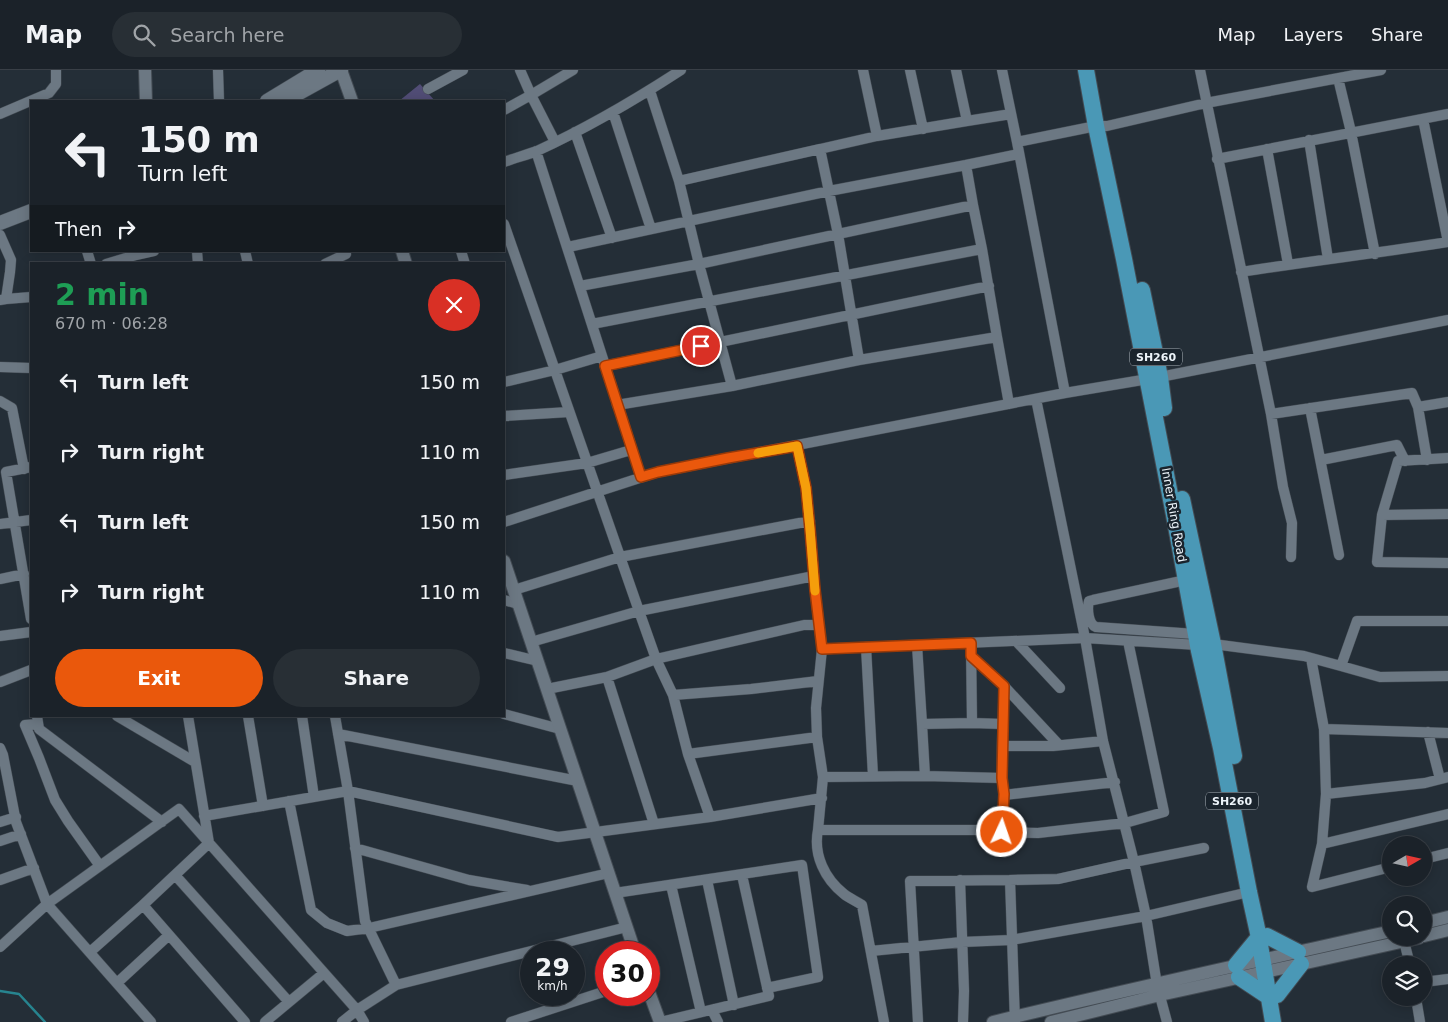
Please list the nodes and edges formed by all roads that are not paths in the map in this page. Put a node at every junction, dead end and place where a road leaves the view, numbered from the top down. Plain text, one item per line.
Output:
1 (56, 70) edge
2 (145, 70) edge
3 (218, 70) edge
4 (318, 70) edge
5 (341, 70) edge
6 (462, 70) edge
7 (520, 70) edge
8 (573, 70) edge
9 (681, 70) edge
10 (863, 70) edge
11 (910, 70) edge
12 (956, 70) edge
13 (1002, 70) edge
14 (1086, 70) edge
15 (1096, 70) edge
16 (1200, 70) edge
17 (1381, 70) edge
18 (1338, 78) junction
19 (428, 89) dead end
20 (650, 91) junction
21 (531, 95) junction
22 (33, 100) edge
23 (146, 100) edge
24 (219, 100) edge
25 (269, 100) edge
26 (287, 100) edge
27 (352, 100) edge
28 (30, 101) edge
29 (1206, 103) junction
30 (505, 109) edge
31 (613, 112) junction
32 (0, 114) edge
33 (1011, 114) junction
34 (1448, 114) edge
35 (1423, 119) junction
36 (967, 121) junction
37 (1102, 126) junction
38 (923, 129) junction
39 (575, 132) junction
40 (1351, 132) junction
41 (877, 136) junction
42 (1310, 140) junction
43 (554, 142) junction
44 (1017, 142) junction
45 (820, 149) junction
46 (1267, 149) junction
47 (536, 151) junction
48 (1019, 154) junction
49 (1218, 159) junction
50 (505, 162) edge
51 (966, 165) junction
52 (679, 181) junction
53 (829, 191) junction
54 (973, 205) junction
55 (30, 211) edge
56 (688, 220) junction
57 (0, 223) edge
58 (505, 227) edge
59 (651, 229) junction
60 (838, 234) junction
61 (0, 235) edge
62 (612, 238) junction
63 (1448, 242) edge
64 (568, 247) junction
65 (982, 249) junction
66 (150, 252) edge
67 (1375, 254) junction
68 (346, 256) edge
69 (1328, 260) junction
70 (113, 262) edge
71 (330, 262) edge
72 (699, 264) junction
73 (1288, 264) junction
74 (1241, 272) junction
75 (844, 276) junction
76 (580, 286) junction
77 (989, 286) junction
78 (30, 297) edge
79 (3, 299) edge
80 (710, 302) junction
81 (852, 315) junction
82 (1448, 320) edge
83 (592, 324) junction
84 (997, 337) junction
85 (720, 342) junction
86 (602, 356) junction
87 (1259, 358) junction
88 (858, 360) junction
89 (605, 366) junction
90 (0, 367) edge
91 (30, 368) edge
92 (556, 370) junction
93 (1154, 378) junction
94 (505, 382) edge
95 (732, 386) junction
96 (1065, 393) junction
97 (1036, 399) junction
98 (0, 401) edge
99 (1448, 402) edge
100 (1009, 404) junction
101 (618, 405) junction
102 (1418, 407) junction
103 (1310, 408) junction
104 (569, 412) junction
105 (1271, 414) junction
106 (505, 416) edge
107 (797, 446) junction
108 (631, 450) junction
109 (1448, 458) edge
110 (1320, 460) junction
111 (1426, 460) junction
112 (1405, 461) junction
113 (587, 463) junction
114 (28, 468) edge
115 (3, 473) edge
116 (505, 475) edge
117 (641, 477) junction
118 (597, 492) junction
119 (1448, 514) edge
120 (1382, 515) junction
121 (30, 520) edge
122 (810, 521) junction
123 (15, 522) junction
124 (505, 522) edge
125 (0, 524) edge
126 (1339, 555) dead end
127 (620, 557) junction
128 (1291, 557) dead end
129 (505, 563) edge
130 (1448, 563) edge
131 (24, 574) junction
132 (814, 576) junction
133 (0, 578) edge
134 (1186, 580) junction
135 (514, 590) junction
136 (505, 600) edge
137 (518, 604) junction
138 (639, 611) junction
139 (30, 613) edge
140 (1448, 621) edge
141 (819, 625) junction
142 (30, 632) edge
143 (0, 636) edge
144 (1085, 638) junction
145 (1016, 641) junction
146 (1128, 641) junction
147 (1202, 641) junction
148 (531, 642) junction
149 (971, 643) junction
150 (916, 645) junction
151 (866, 647) junction
152 (822, 649) junction
153 (505, 653) edge
154 (971, 656) junction
155 (1310, 658) junction
156 (656, 659) junction
157 (538, 661) junction
158 (1341, 666) junction
159 (30, 670) edge
160 (1448, 676) edge
161 (607, 677) junction
162 (818, 681) junction
163 (0, 682) edge
164 (1004, 686) junction
165 (1060, 688) dead end
166 (547, 689) junction
167 (673, 696) junction
168 (505, 714) edge
169 (119, 717) edge
170 (188, 717) edge
171 (248, 717) edge
172 (302, 717) edge
173 (335, 717) edge
174 (38, 720) edge
175 (972, 723) junction
176 (922, 724) junction
177 (1003, 724) junction
178 (560, 728) junction
179 (1324, 729) junction
180 (1428, 732) junction
181 (1448, 733) edge
182 (338, 734) junction
183 (817, 737) junction
184 (1103, 741) junction
185 (1059, 745) junction
186 (1002, 746) junction
187 (0, 748) edge
188 (688, 754) junction
189 (195, 762) junction
190 (873, 776) junction
191 (925, 776) junction
192 (824, 777) junction
193 (1002, 778) junction
194 (1444, 778) edge
195 (578, 781) junction
196 (1114, 782) junction
197 (4, 784) edge
198 (348, 791) junction
199 (1004, 794) junction
200 (1326, 794) junction
201 (314, 797) junction
202 (822, 798) junction
203 (289, 801) junction
204 (263, 806) junction
205 (1448, 814) edge
206 (204, 816) junction
207 (16, 817) junction
208 (710, 817) junction
209 (0, 822) edge
210 (162, 822) junction
211 (1125, 823) junction
212 (654, 824) junction
213 (818, 830) junction
214 (595, 832) junction
215 (1002, 832) junction
216 (21, 834) junction
217 (0, 841) edge
218 (209, 843) junction
219 (1322, 844) junction
220 (356, 848) junction
221 (1204, 848) dead end
222 (1448, 853) edge
223 (1432, 857) edge
224 (1134, 862) junction
225 (100, 866) junction
226 (34, 868) junction
227 (1382, 869) edge
228 (609, 873) junction
229 (175, 875) junction
230 (742, 875) junction
231 (0, 880) edge
232 (707, 880) junction
233 (960, 880) junction
234 (1010, 880) junction
235 (671, 885) junction
236 (531, 891) junction
237 (1249, 892) junction
238 (615, 893) junction
239 (47, 904) junction
240 (143, 905) junction
241 (1146, 916) junction
242 (1448, 917) edge
243 (1432, 921) edge
244 (627, 927) junction
245 (369, 928) junction
246 (1448, 930) edge
247 (1382, 933) edge
248 (1432, 934) edge
249 (169, 935) junction
250 (1263, 937) junction
251 (1011, 940) junction
252 (631, 941) edge
253 (962, 942) junction
254 (1382, 945) edge
255 (0, 947) edge
256 (914, 948) junction
257 (871, 951) junction
258 (90, 952) junction
259 (1300, 958) junction
260 (1268, 964) junction
261 (1238, 971) junction
262 (324, 973) junction
263 (1448, 979) edge
264 (1432, 981) edge
265 (117, 983) junction
266 (396, 986) junction
267 (767, 988) junction
268 (1158, 990) junction
269 (595, 995) edge
270 (1273, 996) junction
271 (289, 1002) junction
272 (734, 1005) junction
273 (654, 1006) edge
274 (1417, 1006) edge
275 (714, 1009) junction
276 (357, 1010) junction
277 (701, 1012) junction
278 (1015, 1019) edge
279 (151, 1022) edge
280 (245, 1022) edge
281 (265, 1022) edge
282 (342, 1022) edge
283 (364, 1022) edge
284 (511, 1022) edge
285 (660, 1022) edge
286 (718, 1022) edge
287 (884, 1022) edge
288 (918, 1022) edge
289 (964, 1022) edge
290 (993, 1022) edge
291 (1051, 1022) edge
292 (1167, 1022) edge
293 (1273, 1022) edge
294 (1282, 1022) edge
295 (1420, 1022) edge

1 - 22 street
2 - 23 street
3 - 24 street
4 - 25 main road
5 - 26 main road
5 - 27 street
6 - 19 street
7 - 21 street
8 - 21 street
9 - 20 street
10 - 41 street
11 - 38 street
12 - 36 street
13 - 33 street
14 - 37 highway, Inner Ring Road
15 - 37 highway, Inner Ring Road
16 - 29 street
17 - 18 street
18 - 29 street
18 - 40 street
20 - 31 street
20 - 52 street
21 - 30 street
21 - 43 street
28 - 32 street
29 - 37 street
29 - 49 street
31 - 39 street
31 - 59 street
33 - 36 street
33 - 44 street
34 - 35 street
35 - 40 street
35 - 63 street
36 - 38 street
37 - 44 street
37 - 93 highway, Inner Ring Road
38 - 41 street
39 - 43 street
39 - 62 street
40 - 42 street
40 - 67 street
41 - 45 street
42 - 46 street
42 - 69 street
43 - 47 street
44 - 48 street
45 - 52 street
45 - 53 street
46 - 49 street
46 - 73 street
47 - 50 street
47 - 64 street
48 - 51 street
48 - 96 street
49 - 74 street
51 - 53 street
51 - 54 street
52 - 56 street
53 - 56 street
53 - 60 street
54 - 60 street
54 - 65 street
55 - 57 main road
56 - 59 street
56 - 72 street
58 - 92 street
59 - 62 street
60 - 72 street
60 - 75 street
61 - 79 street
62 - 64 street
63 - 67 street
64 - 76 street
65 - 75 street
65 - 77 street
66 - 70 street
67 - 69 street
68 - 71 street
69 - 73 street
72 - 76 street
72 - 80 street
73 - 74 street
74 - 87 street
75 - 80 street
75 - 81 street
76 - 83 street
77 - 81 street
77 - 84 street
78 - 79 street
80 - 83 street
80 - 85 street
81 - 85 street
81 - 88 street
82 - 87 street
83 - 86 street
84 - 88 street
84 - 100 street
85 - 89 street
85 - 95 street
86 - 89 street
86 - 92 street
87 - 93 street
87 - 105 street
88 - 95 street
89 - 101 street
90 - 91 street
92 - 94 street
92 - 104 street
93 - 96 street
93 - 134 highway, Inner Ring Road
93 - 147 highway, Inner Ring Road / SH260
95 - 101 street
96 - 97 street
97 - 100 street
97 - 144 street
98 - 114 street
99 - 102 street
100 - 107 street
101 - 108 street
102 - 103 street
102 - 111 street
103 - 105 street
103 - 110 street
104 - 106 street
104 - 113 street
105 - 128 street
107 - 117 street
107 - 122 street
108 - 113 street
108 - 117 street
109 - 111 street
110 - 112 street
110 - 126 street
111 - 112 street
112 - 120 street
113 - 116 street
113 - 118 street
114 - 115 street
115 - 123 street
117 - 118 street
118 - 124 street
118 - 127 street
119 - 120 street
120 - 130 street
121 - 123 street
122 - 127 street
122 - 132 street
123 - 125 street
123 - 131 street
127 - 135 street
127 - 138 street
129 - 135 street
131 - 133 street
131 - 139 street
132 - 138 street
132 - 141 street
134 - 147 highway, Inner Ring Road
134 - 147 street
135 - 137 street
136 - 137 street
137 - 148 street
138 - 148 street
138 - 156 street
140 - 158 street
141 - 152 street
141 - 156 street
142 - 143 street
144 - 145 street
144 - 146 street
144 - 184 street
145 - 149 street
145 - 165 street
146 - 147 street
146 - 211 street
147 - 155 street
147 - 237 highway, Inner Ring Road / SH260
147 - 250 highway, Inner Ring Road / SH260
148 - 157 street
149 - 150 street
149 - 154 street
150 - 151 street
150 - 176 street
151 - 152 street
151 - 190 street
152 - 162 street
153 - 157 street
154 - 164 street
154 - 175 street
155 - 158 street
155 - 179 street
156 - 161 street
156 - 167 street
157 - 166 street
158 - 160 street
159 - 163 street
161 - 166 street
161 - 212 street
162 - 167 street
162 - 183 street
164 - 177 street
164 - 185 street
166 - 178 street
167 - 188 street
168 - 178 street
169 - 189 street
170 - 189 street
171 - 204 street
172 - 201 street
173 - 182 street
174 - 210 street
174 - 225 street
175 - 176 street
175 - 177 street
176 - 191 street
177 - 186 street
178 - 195 street
179 - 180 street
179 - 200 street
180 - 181 street
180 - 194 street
182 - 195 street
182 - 198 street
183 - 188 street
183 - 192 street
184 - 185 street
184 - 196 street
185 - 186 street
186 - 193 street
187 - 197 street
188 - 208 street
189 - 206 street
190 - 191 street
190 - 192 street
191 - 193 street
192 - 202 street
193 - 199 street
194 - 200 street
195 - 214 street
196 - 199 street
196 - 211 street
197 - 207 street
198 - 201 street
198 - 214 street
198 - 220 street
199 - 215 street
200 - 219 street
201 - 203 street
202 - 208 street
202 - 213 street
203 - 204 street
203 - 245 street
204 - 206 street
205 - 219 street
206 - 218 street
207 - 209 street
207 - 216 street
208 - 212 street
210 - 218 street
210 - 225 street
211 - 215 street
211 - 224 street
212 - 214 street
213 - 215 street
213 - 257 street
214 - 228 street
216 - 217 street
216 - 226 street
218 - 229 street
218 - 262 street
219 - 227 street
220 - 236 street
220 - 245 street
221 - 224 street
222 - 223 street
224 - 234 street
224 - 241 street
225 - 239 street
226 - 231 street
226 - 239 street
228 - 236 street
228 - 238 street
229 - 240 street
229 - 271 street
230 - 232 street
230 - 267 street
230 - 267 street
232 - 235 street
232 - 272 street
233 - 234 street
233 - 253 street
233 - 256 street
234 - 251 street
235 - 238 street
235 - 277 street
236 - 245 street
237 - 241 street
237 - 250 highway, Inner Ring Road / SH260
238 - 244 street
239 - 255 street
239 - 258 street
240 - 249 street
240 - 258 street
241 - 251 street
241 - 268 street
242 - 243 street
244 - 252 street
244 - 266 street
245 - 266 street
246 - 248 street
247 - 259 street
249 - 265 street
249 - 280 street
250 - 259 highway
250 - 260 highway, Inner Ring Road / SH260
250 - 261 highway
251 - 253 street
251 - 278 street
253 - 256 street
253 - 289 street
254 - 259 street
256 - 257 street
256 - 288 street
257 - 287 street
258 - 265 street
259 - 260 street
259 - 270 highway
260 - 261 street
260 - 270 highway, Inner Ring Road
261 - 268 street
261 - 270 highway
262 - 271 street
262 - 276 street
263 - 264 street
265 - 279 street
266 - 276 street
267 - 272 street
268 - 278 street
268 - 291 street
268 - 292 street
269 - 284 street
270 - 293 highway, Inner Ring Road
270 - 294 highway, Inner Ring Road
271 - 281 street
272 - 275 street
273 - 285 street
274 - 295 street
275 - 277 street
275 - 286 street
276 - 282 street
276 - 283 street
277 - 285 street
278 - 290 street

